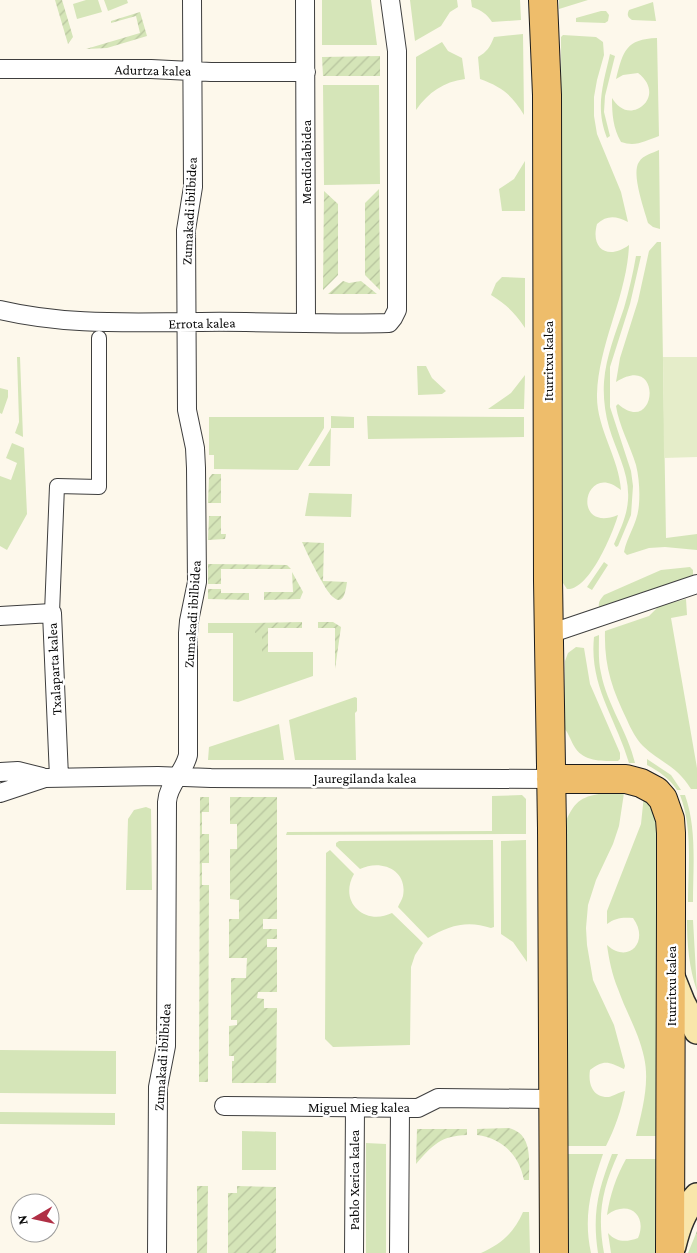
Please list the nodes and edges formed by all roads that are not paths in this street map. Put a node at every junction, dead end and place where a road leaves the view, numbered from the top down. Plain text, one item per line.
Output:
1 (192, 0) edge
2 (305, 0) edge
3 (390, 0) edge
4 (543, 0) edge
5 (0, 69) edge
6 (192, 71) junction
7 (306, 72) junction
8 (0, 310) edge
9 (187, 322) junction
10 (306, 323) junction
11 (99, 338) dead end
12 (697, 584) edge
13 (52, 613) junction
14 (0, 616) edge
15 (549, 634) junction
16 (549, 723) junction
17 (0, 772) edge
18 (52, 777) junction
19 (178, 777) junction
20 (551, 778) junction
21 (591, 779) junction
22 (0, 793) edge
23 (552, 828) junction
24 (671, 975) junction
25 (697, 1031) edge
26 (553, 1099) junction
27 (224, 1106) dead end
28 (355, 1108) junction
29 (400, 1108) junction
30 (697, 1196) edge
31 (157, 1253) edge
32 (354, 1253) edge
33 (399, 1253) edge
34 (554, 1253) edge
35 (670, 1253) edge

1 - 6 street, Zumakadi ibilbidea
2 - 7 street, Mendiolabidea
3 - 10 street, Errota kalea
4 - 15 main road, Iturritxu kalea
5 - 6 street, Adurtza kalea
6 - 7 street, Adurtza kalea
6 - 9 street, Zumakadi ibilbidea
7 - 10 street, Mendiolabidea
8 - 9 street, Errota kalea
9 - 10 street, Errota kalea
9 - 19 street, Zumakadi ibilbidea
11 - 13 street
12 - 15 street
13 - 14 street, Txalaparta kalea
13 - 18 street, Txalaparta kalea
15 - 16 main road, Iturritxu kalea
16 - 20 main road, Iturritxu kalea
16 - 21 main road, Iturritxu kalea
17 - 18 street
18 - 19 street, Jauregilanda kalea
18 - 22 street
19 - 20 street, Jauregilanda kalea
19 - 31 street, Zumakadi ibilbidea
20 - 21 main road, Iturritxu kalea
20 - 23 main road, Iturritxu kalea
21 - 23 main road, Iturritxu kalea
21 - 24 main road, Iturritxu kalea
23 - 26 main road, Iturritxu kalea
24 - 25 main road
24 - 35 main road, Iturritxu kalea
26 - 29 street, Miguel Mieg kalea
26 - 34 main road, Iturritxu kalea
27 - 28 street, Miguel Mieg kalea
28 - 29 street, Miguel Mieg kalea
28 - 32 street, Pablo Xerica kalea
29 - 33 street
30 - 35 main road

